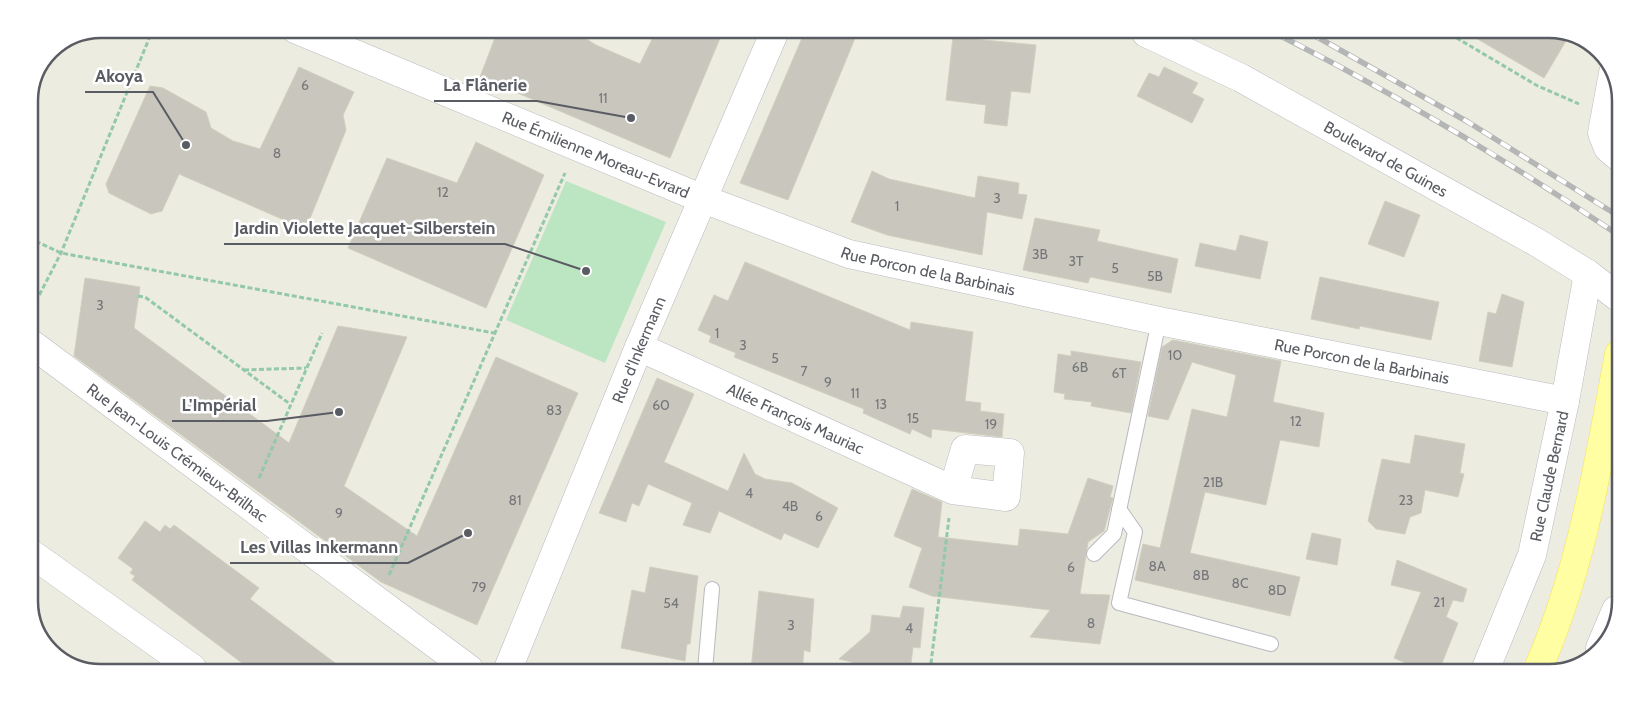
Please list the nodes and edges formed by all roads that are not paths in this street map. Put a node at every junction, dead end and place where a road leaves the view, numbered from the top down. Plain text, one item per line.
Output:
1 (312, 37) edge
2 (773, 37) edge
3 (1156, 37) edge
4 (1610, 86) edge
5 (1612, 150) edge
6 (702, 199) junction
7 (1604, 286) edge
8 (1159, 321) junction
9 (639, 347) junction
10 (38, 349) edge
11 (1612, 392) edge
12 (1565, 401) junction
13 (953, 490) road end
14 (1120, 509) junction
15 (1094, 554) dead end
16 (38, 558) edge
17 (712, 589) dead end
18 (1271, 644) dead end
19 (186, 664) edge
20 (462, 664) edge
21 (510, 664) edge
22 (706, 664) edge
23 (1488, 664) edge
24 (1539, 664) edge

1 - 6 street, Rue Émilienne Moreau-Evrard
2 - 6 street, Rue d'Inkermann
3 - 7 street, Boulevard de Guines
4 - 5 street
6 - 8 street, Rue Porcon de la Barbinais
6 - 9 street, Rue d'Inkermann
7 - 12 street, Rue Claude Bernard
8 - 12 street, Rue Porcon de la Barbinais
8 - 14 lane
9 - 13 street, Allée François Mauriac
9 - 21 street, Rue d'Inkermann
10 - 20 street, Rue Jean-Louis Crémieux-Brilhac
11 - 24 main road
12 - 23 street, Rue Claude Bernard
14 - 15 lane
14 - 18 lane
16 - 19 street
17 - 22 lane

